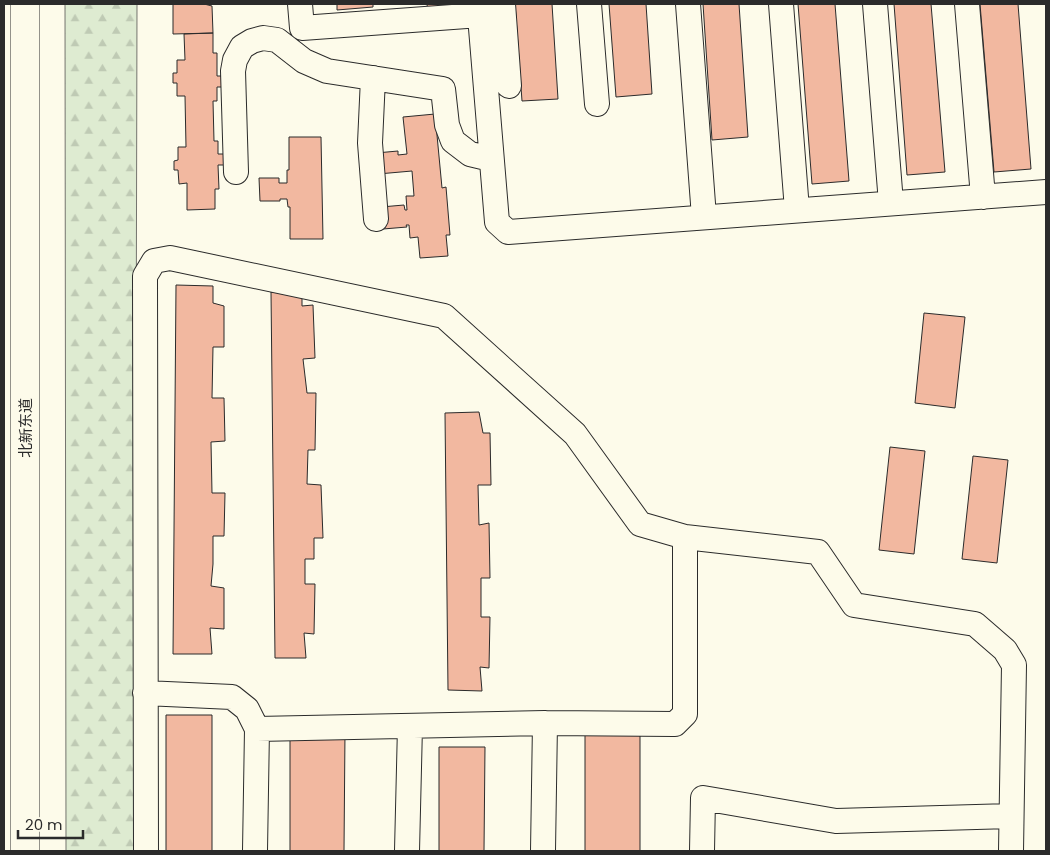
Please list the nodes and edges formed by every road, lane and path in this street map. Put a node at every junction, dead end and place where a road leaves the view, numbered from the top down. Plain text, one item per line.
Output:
1 (25, 4) edge
2 (300, 4) edge
3 (503, 4) edge
4 (590, 4) edge
5 (688, 4) edge
6 (781, 4) edge
7 (875, 4) edge
8 (967, 4) edge
9 (479, 10) edge
10 (404, 12) edge
11 (373, 78) junction
12 (509, 86) dead end
13 (597, 104) dead end
14 (492, 158) junction
15 (236, 172) dead end
16 (1046, 192) edge
17 (982, 197) junction
18 (890, 203) junction
19 (797, 210) junction
20 (704, 217) junction
21 (376, 219) dead end
22 (685, 537) junction
23 (146, 693) junction
24 (545, 723) junction
25 (410, 726) junction
26 (257, 729) junction
27 (1011, 816) junction
28 (25, 851) edge
29 (146, 851) edge
30 (255, 851) edge
31 (407, 851) edge
32 (543, 851) edge
33 (702, 851) edge
34 (1011, 851) edge

1 - 28 main road, 北新东道
2 - 10 street
3 - 12 street
4 - 13 street
5 - 20 street
6 - 19 street
7 - 18 street
8 - 17 street
9 - 10 street
9 - 14 street
11 - 14 street
11 - 15 street
11 - 21 street
14 - 20 street
16 - 17 street
17 - 18 street
18 - 19 street
19 - 20 street
22 - 23 street
22 - 24 street
22 - 27 street
23 - 26 street
23 - 29 street
24 - 25 street
24 - 32 street
25 - 26 street
25 - 31 street
26 - 30 street
27 - 33 street
27 - 34 street

